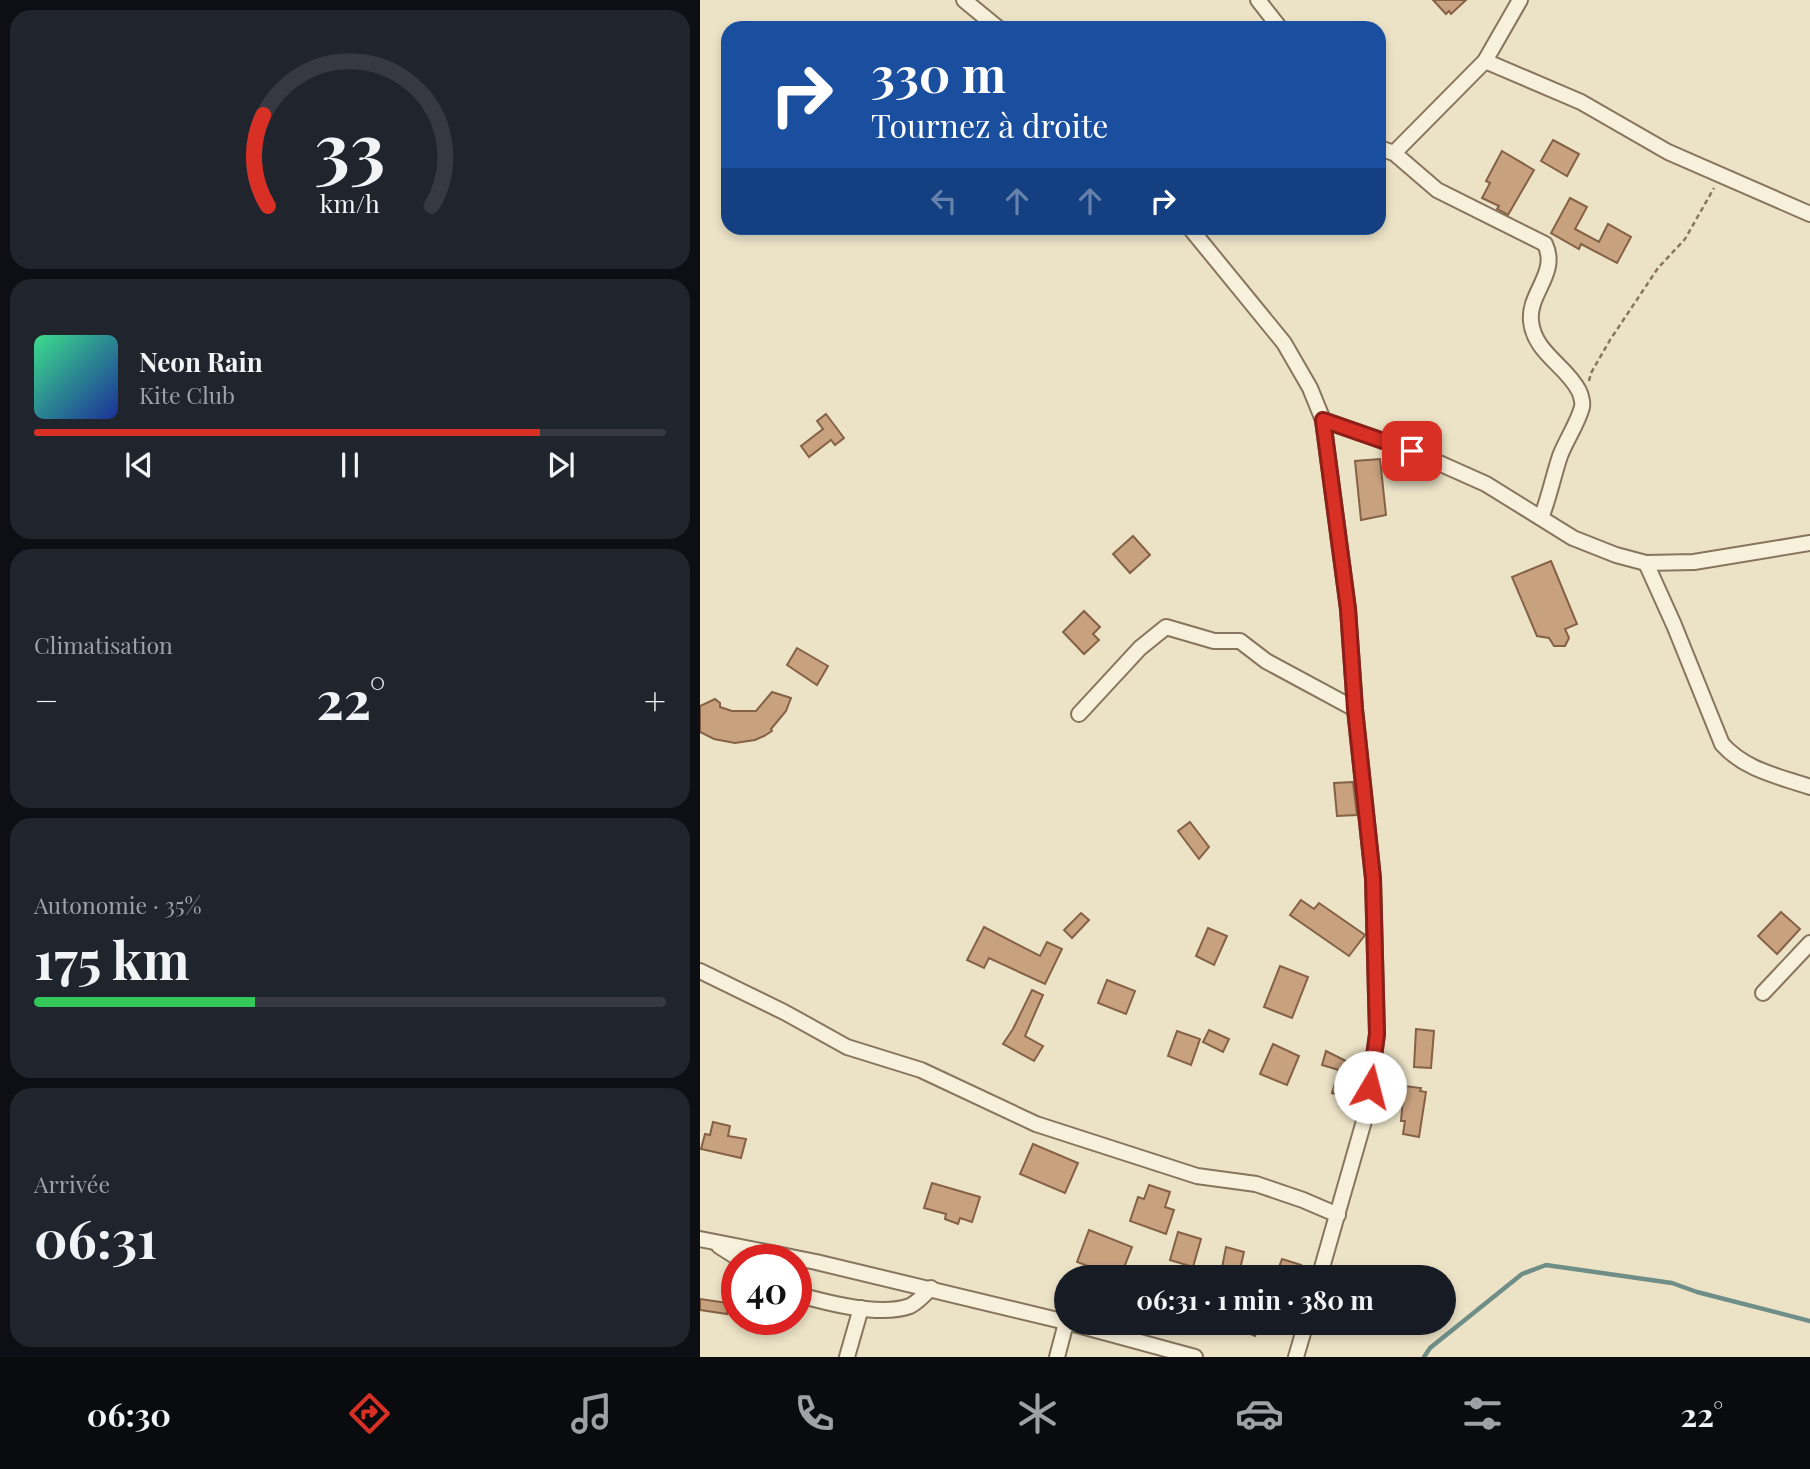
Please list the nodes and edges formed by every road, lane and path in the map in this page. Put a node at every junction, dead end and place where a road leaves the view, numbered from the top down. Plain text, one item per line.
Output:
1 (964, 0) edge
2 (1258, 0) edge
3 (1520, 0) edge
4 (990, 21) edge
5 (1274, 21) edge
6 (1485, 61) junction
7 (1386, 150) edge
8 (1394, 153) junction
9 (1722, 177) junction
10 (1809, 211) edge
11 (1196, 235) edge
12 (1583, 405) junction
13 (1323, 420) junction
14 (1541, 518) junction
15 (1810, 543) edge
16 (1646, 563) junction
17 (1355, 709) junction
18 (1079, 714) dead end
19 (1810, 787) edge
20 (1810, 943) edge
21 (700, 971) edge
22 (1763, 993) dead end
23 (1338, 1215) junction
24 (705, 1240) edge
25 (721, 1249) edge
26 (1323, 1265) edge
27 (931, 1288) junction
28 (812, 1297) edge
29 (861, 1308) junction
30 (1054, 1320) edge
31 (1063, 1335) edge
32 (1112, 1335) edge
33 (1302, 1335) edge
34 (847, 1357) edge
35 (1057, 1357) edge
36 (1195, 1357) edge
37 (1296, 1357) edge

1 - 4 street
2 - 5 street
3 - 6 street
6 - 8 street
6 - 9 street
7 - 8 street
8 - 12 street
9 - 10 street
9 - 12 path
11 - 13 street
12 - 14 street
13 - 14 street
13 - 17 street
14 - 16 street
15 - 16 street
16 - 19 street
17 - 18 street
17 - 23 street
20 - 22 street
21 - 23 street
23 - 26 street
24 - 25 street
24 - 27 street
27 - 29 street
27 - 30 street
28 - 29 street
29 - 34 street
31 - 35 street
32 - 36 street
33 - 37 street

